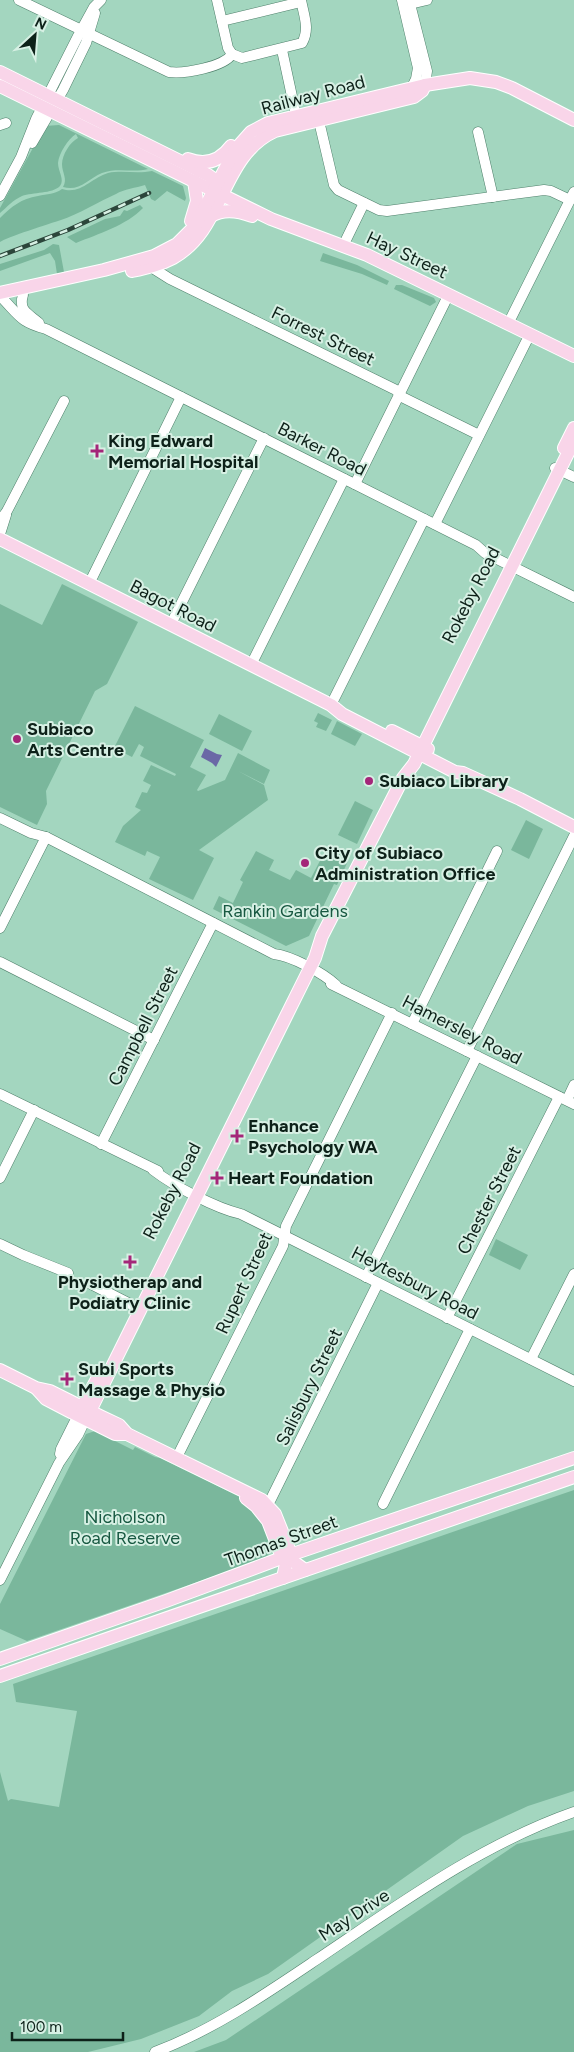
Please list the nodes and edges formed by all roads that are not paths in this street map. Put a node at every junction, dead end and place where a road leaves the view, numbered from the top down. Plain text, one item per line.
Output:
1 (19, 0) edge
2 (100, 0) edge
3 (217, 0) edge
4 (427, 0) edge
5 (301, 1) edge
6 (407, 1) edge
7 (222, 20) junction
8 (85, 32) junction
9 (282, 50) junction
10 (232, 54) junction
11 (427, 71) junction
12 (0, 72) edge
13 (439, 82) junction
14 (425, 85) junction
15 (0, 86) edge
16 (411, 89) junction
17 (50, 103) junction
18 (296, 115) junction
19 (319, 120) junction
20 (574, 120) edge
21 (251, 132) junction
22 (478, 132) dead end
23 (166, 154) junction
24 (194, 181) junction
25 (218, 189) junction
26 (0, 196) edge
27 (572, 196) edge
28 (493, 197) junction
29 (364, 203) junction
30 (212, 216) junction
31 (272, 219) junction
32 (177, 244) junction
33 (343, 246) junction
34 (156, 270) junction
35 (449, 294) junction
36 (23, 295) junction
37 (1, 298) edge
38 (508, 324) junction
39 (46, 329) junction
40 (530, 334) junction
41 (574, 356) edge
42 (399, 394) junction
43 (181, 397) junction
44 (64, 401) dead end
45 (574, 428) edge
46 (479, 435) junction
47 (264, 438) junction
48 (574, 441) edge
49 (558, 468) junction
50 (574, 473) edge
51 (574, 477) edge
52 (344, 479) junction
53 (355, 484) junction
54 (7, 511) junction
55 (424, 519) junction
56 (0, 521) edge
57 (435, 524) junction
58 (0, 534) edge
59 (0, 539) edge
60 (510, 562) junction
61 (89, 584) junction
62 (574, 590) edge
63 (574, 597) edge
64 (171, 624) junction
65 (251, 665) junction
66 (331, 704) junction
67 (417, 748) junction
68 (0, 811) edge
69 (0, 818) edge
70 (574, 827) edge
71 (574, 836) edge
72 (46, 837) junction
73 (497, 850) dead end
74 (213, 923) junction
75 (0, 928) edge
76 (0, 962) edge
77 (306, 970) junction
78 (392, 1013) junction
79 (412, 1024) junction
80 (154, 1040) junction
81 (467, 1051) junction
82 (477, 1056) junction
83 (574, 1085) edge
84 (0, 1094) edge
85 (567, 1100) edge
86 (34, 1110) junction
87 (101, 1144) junction
88 (0, 1178) edge
89 (195, 1191) junction
90 (284, 1236) junction
91 (0, 1244) edge
92 (68, 1273) dead end
93 (574, 1274) edge
94 (366, 1277) junction
95 (89, 1283) dead end
96 (378, 1283) junction
97 (137, 1307) junction
98 (447, 1318) junction
99 (470, 1329) junction
100 (531, 1359) junction
101 (0, 1370) edge
102 (574, 1381) edge
103 (84, 1413) junction
104 (574, 1458) edge
105 (176, 1459) junction
106 (574, 1477) edge
107 (235, 1488) junction
108 (382, 1504) dead end
109 (268, 1505) junction
110 (288, 1556) junction
111 (306, 1570) junction
112 (283, 1578) junction
113 (0, 1580) edge
114 (0, 1659) edge
115 (0, 1676) edge
116 (574, 1812) edge
117 (155, 2052) edge

1 - 8 street
2 - 8 street
3 - 7 street
4 - 6 street
5 - 7 street
5 - 9 street
6 - 11 street
6 - 16 street
7 - 10 street
8 - 10 street
8 - 17 street
9 - 10 street
9 - 18 street
11 - 13 street
11 - 14 street
12 - 17 main road, Hay Street
13 - 14 main road, Railway Road
13 - 20 main road, Railway Road
14 - 16 main road, Railway Road
14 - 19 main road
15 - 17 main road, Hay Street
16 - 18 main road, Railway Road
17 - 23 main road, Hay Street
17 - 24 main road, Hay Street
17 - 26 street
18 - 21 main road, Railway Road
19 - 25 main road
19 - 29 street
21 - 23 main road
21 - 25 main road, Railway Road
22 - 28 street
23 - 25 main road, Hay Street
24 - 25 main road, Hay Street
24 - 32 main road
25 - 30 main road
25 - 31 main road, Hay Street
25 - 32 main road, Railway Road
27 - 28 street
27 - 38 street
28 - 29 street
29 - 33 street
30 - 31 main road
30 - 34 main road
31 - 33 main road, Hay Street
32 - 37 main road, Railway Road
33 - 35 main road, Hay Street
34 - 36 main road
34 - 42 street, Forrest Street
35 - 38 main road, Hay Street
35 - 42 street
36 - 37 main road
36 - 39 street, Barker Road
37 - 39 street, Barker Road
38 - 40 main road, Hay Street
39 - 43 street, Barker Road
40 - 41 main road, Hay Street
40 - 46 street
42 - 46 street, Forrest Street
42 - 53 street
43 - 47 street, Barker Road
43 - 61 street
44 - 54 street
45 - 49 main road, Rokeby Road
46 - 57 street
47 - 52 street, Barker Road
47 - 64 street
48 - 49 main road, Rokeby Road
49 - 50 street
49 - 51 street
49 - 60 main road, Rokeby Road
52 - 53 street, Barker Road
52 - 65 street
53 - 55 street, Barker Road
54 - 56 street
54 - 58 street
55 - 57 street, Barker Road
55 - 66 street
57 - 60 street, Barker Road
59 - 61 main road, Bagot Road
60 - 62 street, Barker Road
60 - 63 street, Barker Road
60 - 67 main road, Rokeby Road
61 - 64 main road, Bagot Road
64 - 65 main road, Bagot Road
65 - 66 main road, Bagot Road
66 - 67 main road, Bagot Road
67 - 70 main road, Bagot Road
67 - 77 main road, Rokeby Road
68 - 72 street, Hamersley Road
69 - 72 street, Hamersley Road
71 - 81 street
72 - 74 street, Hamersley Road
72 - 75 street
73 - 79 street
74 - 77 street, Hamersley Road
74 - 80 street, Campbell Street
76 - 80 street
77 - 78 street, Hamersley Road
77 - 89 main road, Rokeby Road
78 - 79 street, Hamersley Road
78 - 90 street, Rupert Street
79 - 81 street, Hamersley Road
80 - 87 street, Campbell Street
81 - 82 street, Hamersley Road
82 - 85 street, Hamersley Road
82 - 94 street
83 - 85 street, Chester Street
84 - 86 street, Heytesbury Road
85 - 98 street, Chester Street
86 - 87 street, Heytesbury Road
86 - 88 street
87 - 89 street, Heytesbury Road
89 - 90 street, Heytesbury Road
89 - 97 main road, Rokeby Road
90 - 94 street, Heytesbury Road
90 - 105 street, Rupert Street
91 - 92 street
93 - 100 street
94 - 96 street, Heytesbury Road
95 - 97 street
96 - 98 street, Heytesbury Road
96 - 109 street, Salisbury Street
97 - 103 main road, Rokeby Road
98 - 99 street, Heytesbury Road
99 - 100 street, Heytesbury Road
99 - 108 street
100 - 102 street, Heytesbury Road
101 - 103 main road
103 - 105 main road
103 - 113 street, Rokeby Road
104 - 110 main road, Thomas Street
105 - 107 main road
106 - 111 main road, Thomas Street
107 - 109 main road
107 - 110 main road
109 - 110 main road
110 - 111 main road
110 - 112 main road
110 - 114 main road, Thomas Street
111 - 112 main road, Thomas Street
112 - 115 main road, Thomas Street
116 - 117 street, May Drive

